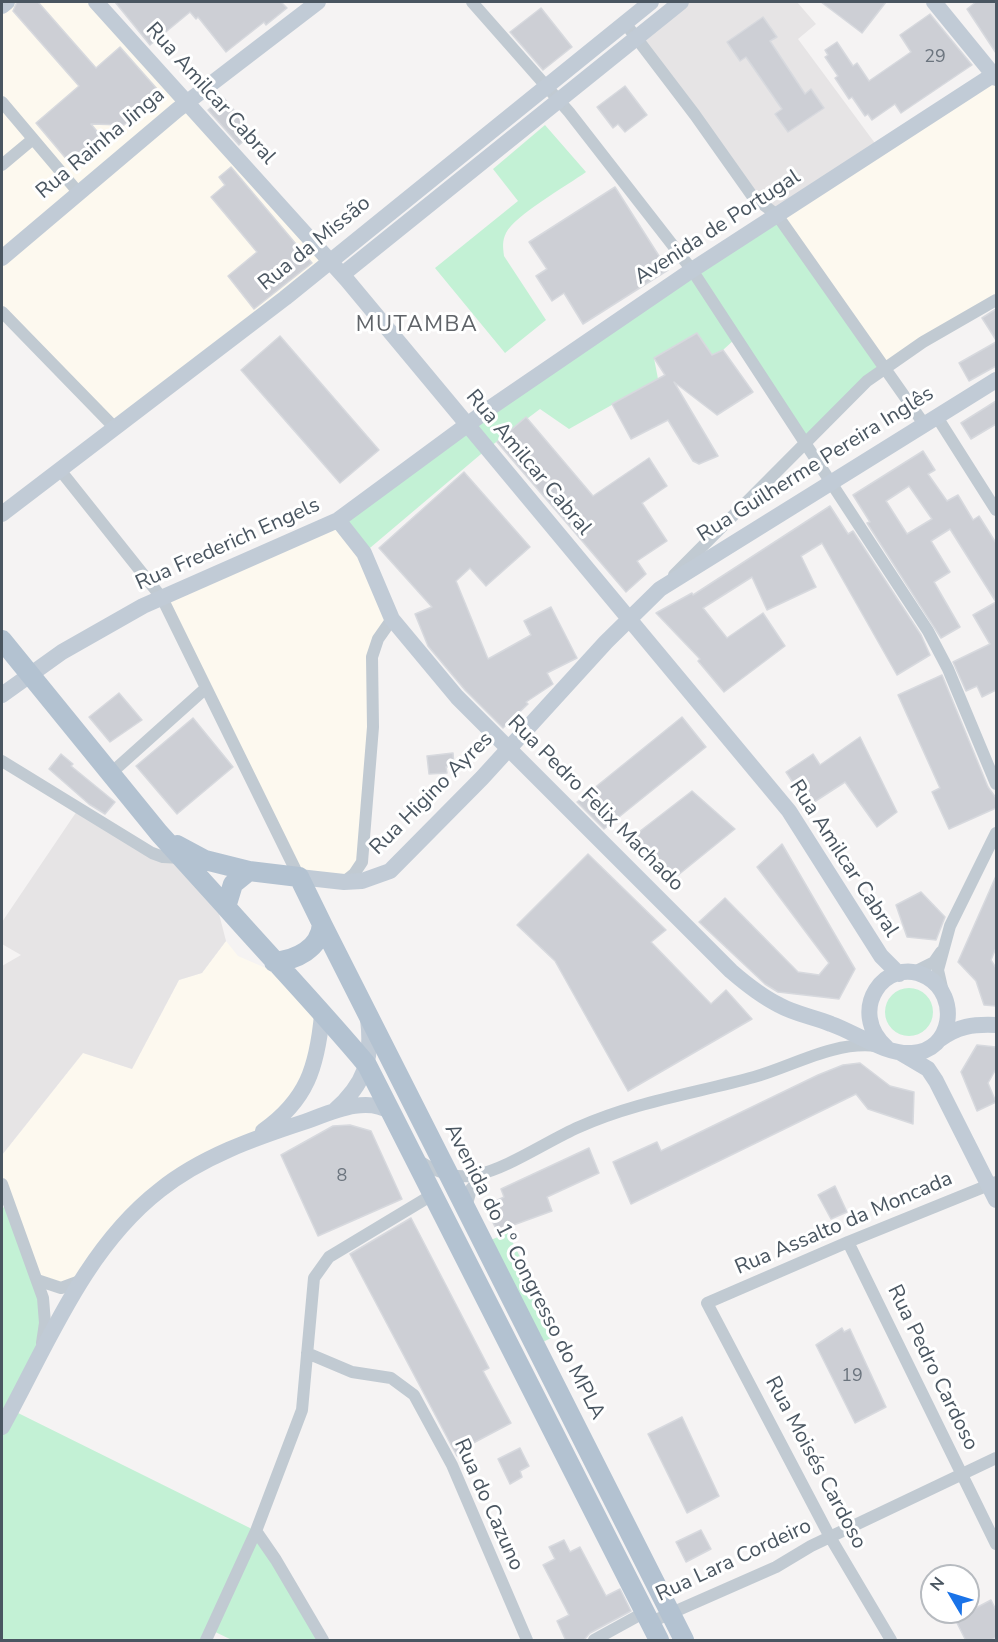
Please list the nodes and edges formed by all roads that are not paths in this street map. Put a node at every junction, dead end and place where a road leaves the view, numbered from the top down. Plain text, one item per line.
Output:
1 (7, 2) edge
2 (96, 2) edge
3 (318, 2) edge
4 (472, 2) edge
5 (651, 2) edge
6 (681, 2) edge
7 (934, 2) edge
8 (2, 6) edge
9 (300, 7) edge
10 (625, 23) junction
11 (637, 39) junction
12 (996, 75) edge
13 (546, 86) junction
14 (558, 100) junction
15 (2, 102) edge
16 (186, 103) junction
17 (33, 139) junction
18 (2, 165) edge
19 (78, 192) junction
20 (777, 215) junction
21 (2, 258) edge
22 (331, 261) junction
23 (692, 270) junction
24 (343, 274) junction
25 (996, 300) edge
26 (2, 312) edge
27 (885, 369) junction
28 (996, 380) edge
29 (931, 420) junction
30 (468, 426) junction
31 (115, 428) junction
32 (805, 443) junction
33 (60, 470) junction
34 (832, 482) junction
35 (996, 510) edge
36 (2, 514) edge
37 (338, 520) junction
38 (660, 589) junction
39 (162, 598) junction
40 (629, 618) junction
41 (392, 619) junction
42 (2, 640) edge
43 (28, 675) junction
44 (206, 688) junction
45 (2, 695) edge
46 (508, 751) junction
47 (2, 761) edge
48 (110, 774) junction
49 (996, 784) edge
50 (159, 833) junction
51 (996, 833) edge
52 (181, 858) junction
53 (249, 871) junction
54 (306, 878) junction
55 (344, 882) junction
56 (226, 907) junction
57 (322, 924) junction
58 (942, 951) junction
59 (274, 962) junction
60 (905, 973) junction
61 (944, 993) junction
62 (367, 1015) junction
63 (322, 1016) junction
64 (991, 1025) edge
65 (938, 1041) junction
66 (893, 1051) junction
67 (367, 1065) junction
68 (936, 1081) junction
69 (334, 1112) junction
70 (391, 1112) junction
71 (253, 1139) junction
72 (413, 1157) junction
73 (485, 1173) junction
74 (447, 1174) junction
75 (993, 1183) edge
76 (2, 1184) edge
77 (432, 1195) junction
78 (996, 1200) edge
79 (465, 1209) junction
80 (848, 1242) junction
81 (37, 1281) junction
82 (80, 1281) junction
83 (707, 1303) joint
84 (307, 1353) junction
85 (38, 1361) junction
86 (2, 1427) edge
87 (996, 1458) edge
88 (962, 1474) junction
89 (256, 1531) junction
90 (830, 1537) junction
91 (996, 1544) edge
92 (670, 1613) junction
93 (648, 1617) junction
94 (206, 1641) edge
95 (323, 1641) edge
96 (526, 1641) edge
97 (594, 1641) edge
98 (659, 1641) edge
99 (684, 1641) edge
100 (891, 1641) edge

1 - 8 street
2 - 16 street, Rua Amilcar Cabral
3 - 9 street, Rua Rainha Jinga
4 - 13 street
5 - 10 street, Rua da Missão
6 - 11 street, Rua da Missão
7 - 12 street
9 - 16 street, Rua Rainha Jinga
10 - 11 street
10 - 13 street, Rua da Missão
11 - 14 street, Rua da Missão
11 - 20 street
12 - 20 street, Avenida de Portugal
13 - 14 street
13 - 22 street, Rua da Missão
14 - 23 street
14 - 24 street, Rua da Missão
15 - 17 street
16 - 19 street, Rua Rainha Jinga
16 - 22 street, Rua Amilcar Cabral
17 - 18 street
17 - 19 street
19 - 21 street, Rua Rainha Jinga
20 - 23 street, Avenida de Portugal
20 - 27 street
22 - 24 street, Rua Amilcar Cabral
22 - 31 street, Rua da Missão
23 - 30 street, Avenida de Portugal
23 - 32 street
24 - 30 street, Rua Amilcar Cabral
25 - 27 street
26 - 31 street
27 - 29 street
27 - 32 street
28 - 29 street, Rua Guilherme Pereira Inglês
29 - 34 street, Rua Guilherme Pereira Inglês
29 - 35 street
30 - 37 street, Rua Frederich Engels
30 - 40 street, Rua Amilcar Cabral
31 - 33 street, Rua da Missão
32 - 34 street
32 - 38 street
33 - 36 street, Rua da Missão
33 - 39 street
34 - 38 street, Rua Guilherme Pereira Inglês
34 - 49 street
37 - 39 street, Rua Frederich Engels
37 - 41 street, Rua Pedro Felix Machado
38 - 40 street, Rua Higino Ayres
39 - 43 street, Rua Frederich Engels
39 - 44 street
40 - 46 street, Rua Higino Ayres
40 - 60 street, Rua Amilcar Cabral
41 - 46 street, Rua Pedro Felix Machado
41 - 55 street
42 - 43 main road
43 - 45 street, Rua Frederich Engels
43 - 48 main road
44 - 48 street
44 - 54 street
46 - 55 street, Rua Higino Ayres
46 - 66 street, Rua Pedro Felix Machado
47 - 52 street
48 - 50 main road
50 - 52 main road
50 - 53 main road
51 - 58 street
52 - 56 main road
53 - 54 main road
53 - 56 main road
54 - 55 street, Rua Higino Ayres
54 - 57 main road
56 - 59 main road
57 - 59 main road
57 - 62 main road, Avenida do 1º Congresso do MPLA
58 - 60 street
58 - 61 street
59 - 63 main road
60 - 61 street
60 - 66 street
61 - 64 street
61 - 65 street
62 - 67 street
62 - 74 main road, Avenida do 1º Congresso do MPLA
63 - 67 main road
63 - 71 street
64 - 65 street
65 - 66 street
65 - 68 street
66 - 68 street, Rua Pedro Felix Machado
66 - 73 street
67 - 69 street
67 - 70 main road
68 - 75 street
69 - 70 street
69 - 71 street
70 - 72 main road
71 - 82 street
72 - 74 street
72 - 77 main road
73 - 74 street
73 - 79 street
74 - 79 main road, Avenida do 1º Congresso do MPLA
75 - 78 street
75 - 80 street, Rua Assalto da Moncada
76 - 81 street
77 - 84 street
77 - 93 main road
79 - 92 main road, Avenida do 1º Congresso do MPLA
80 - 83 street, Rua Assalto da Moncada
80 - 88 street, Rua Pedro Cardoso
81 - 82 street
81 - 85 street
82 - 85 street
83 - 90 street, Rua Moisés Cardoso
84 - 89 street
84 - 96 street, Rua do Cazuno
85 - 86 street
87 - 88 street, Rua Lara Cordeiro
88 - 90 street, Rua Lara Cordeiro
88 - 91 street, Rua Pedro Cardoso
89 - 94 street
89 - 95 street
90 - 92 street, Rua Lara Cordeiro
90 - 100 street, Rua Moisés Cardoso
92 - 93 street, Rua Lara Cordeiro
92 - 99 main road, Avenida do 1º Congresso do MPLA
93 - 97 street
93 - 98 main road

